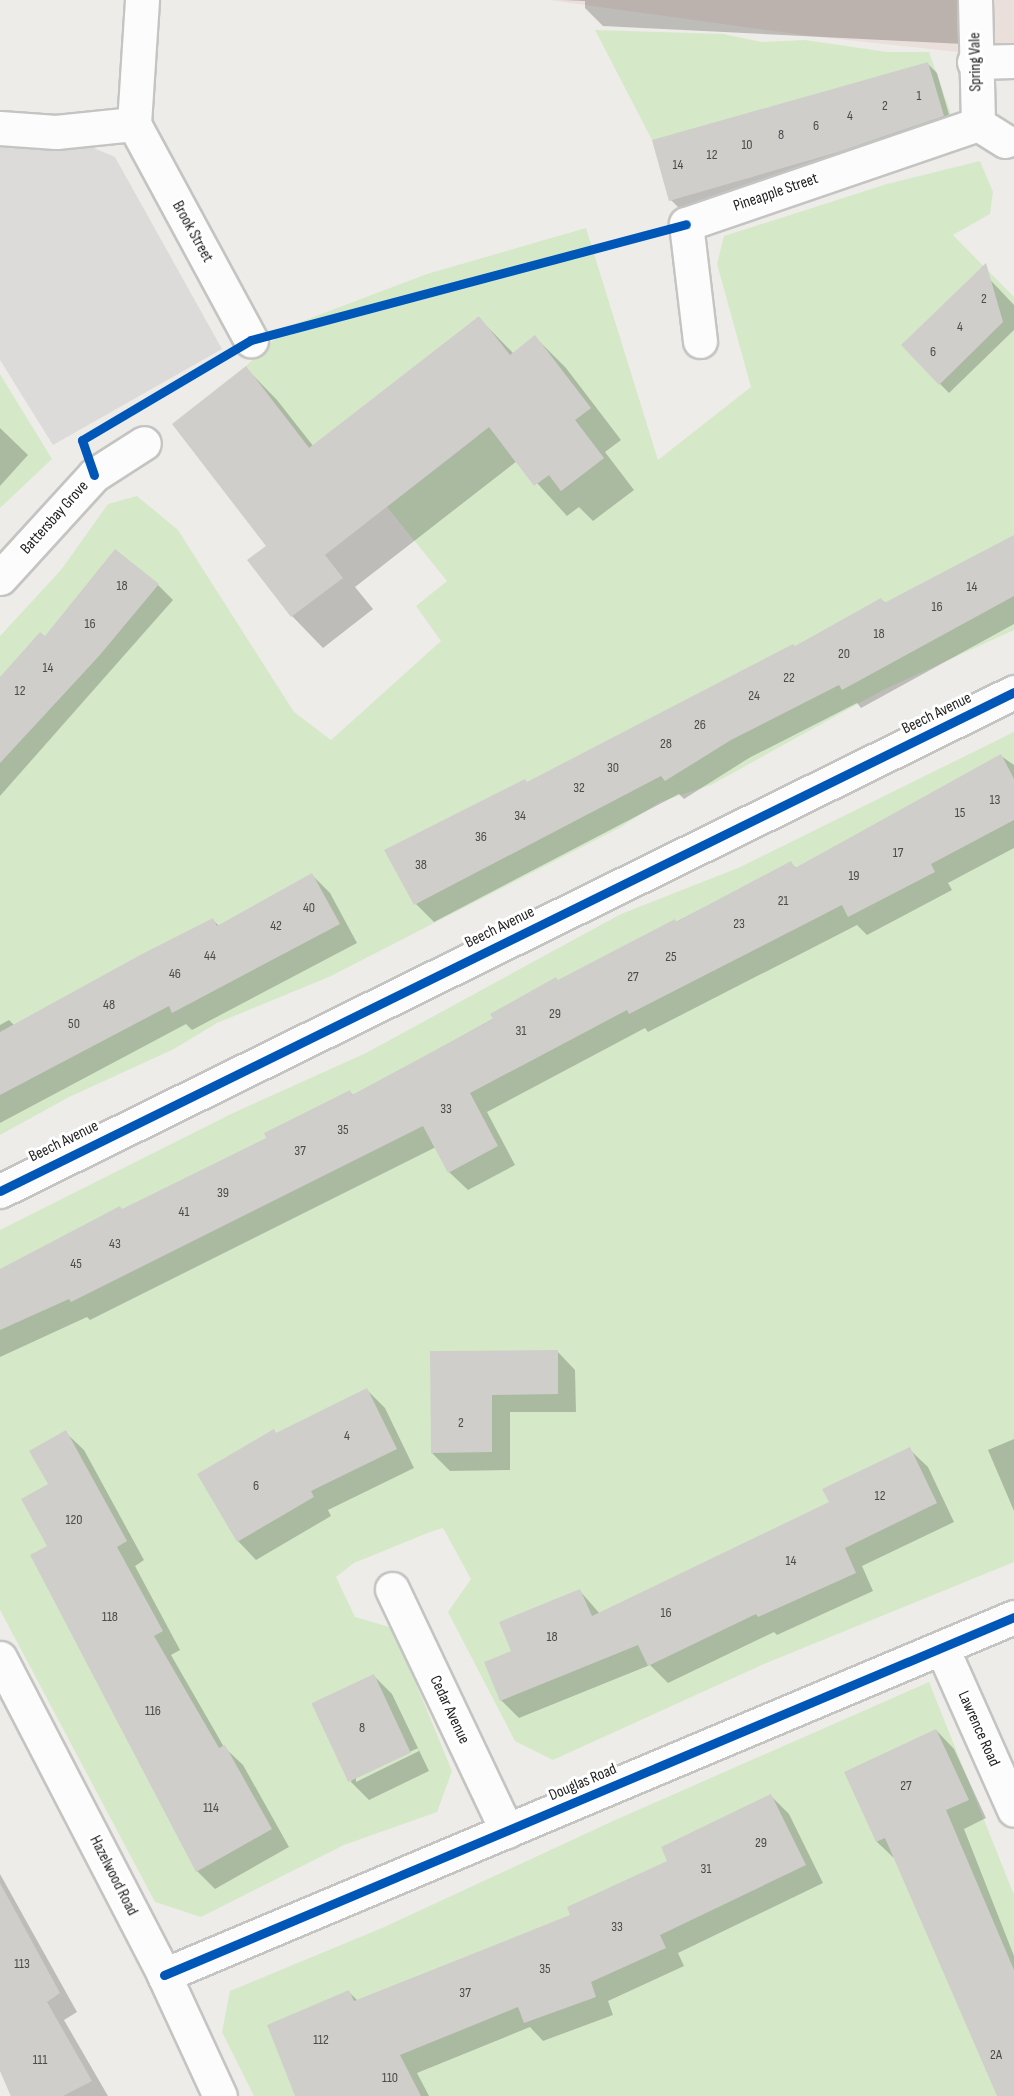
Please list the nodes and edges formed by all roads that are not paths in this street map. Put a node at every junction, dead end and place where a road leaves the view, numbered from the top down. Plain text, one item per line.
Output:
1 (142, 0) edge
2 (975, 0) edge
3 (1014, 61) edge
4 (974, 63) junction
5 (134, 124) junction
6 (978, 124) junction
7 (0, 128) edge
8 (1005, 141) dead end
9 (251, 340) dead end
10 (700, 341) dead end
11 (144, 443) dead end
12 (0, 578) edge
13 (1014, 692) edge
14 (0, 1191) edge
15 (392, 1589) dead end
16 (1014, 1617) edge
17 (942, 1648) junction
18 (0, 1658) edge
19 (1014, 1810) edge
20 (507, 1831) junction
21 (164, 1975) junction
22 (220, 2096) edge

1 - 5 street
2 - 4 street, Spring Vale
3 - 4 street
4 - 6 street, Spring Vale
5 - 7 street
5 - 9 street, Brook Street
6 - 8 street
6 - 10 street, Pineapple Street
11 - 12 street, Battersbay Grove
13 - 14 street, Beech Avenue
15 - 20 street, Cedar Avenue
16 - 17 street, Douglas Road
17 - 19 street, Lawrence Road
17 - 20 street, Douglas Road
18 - 21 street, Hazelwood Road
20 - 21 street, Douglas Road
21 - 22 street, Hazelwood Road

